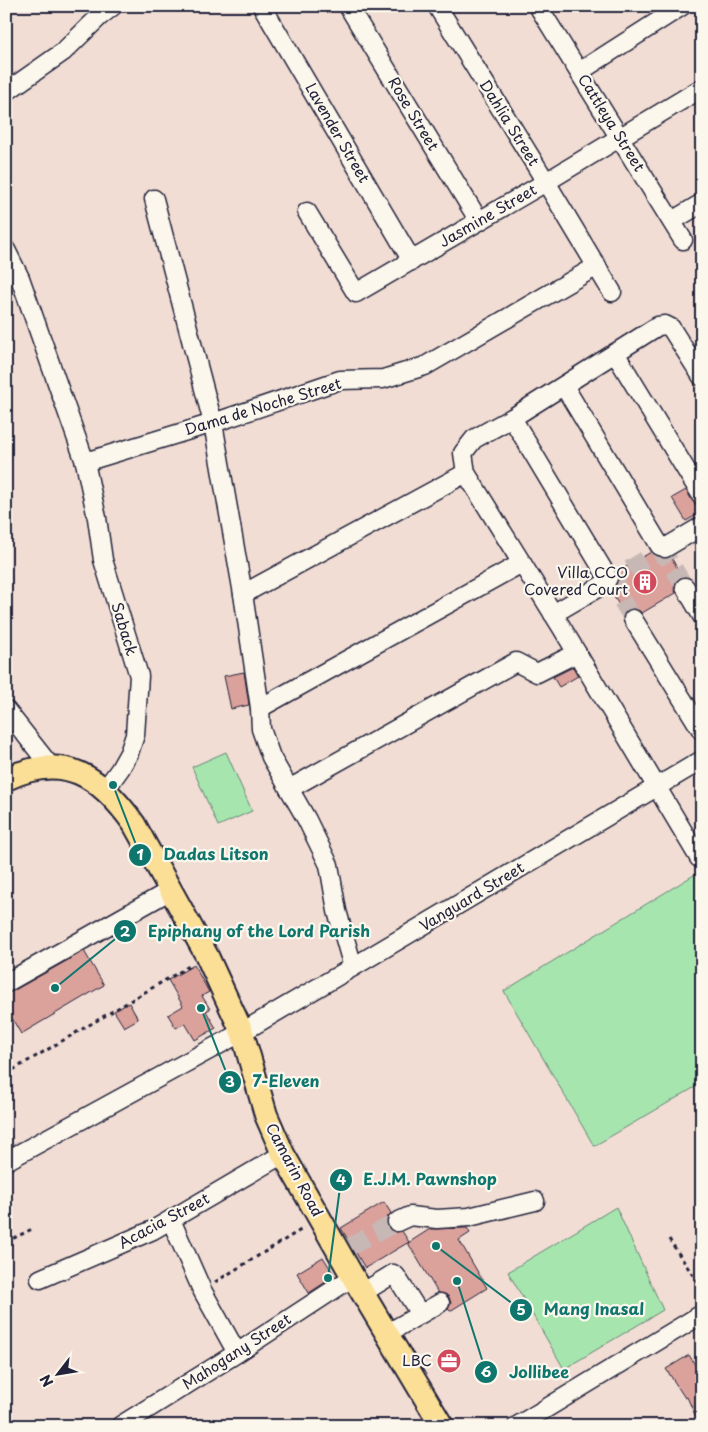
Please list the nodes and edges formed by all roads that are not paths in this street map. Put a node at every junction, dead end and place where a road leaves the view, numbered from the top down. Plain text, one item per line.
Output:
1 (113, 6) edge
2 (262, 6) edge
3 (348, 6) edge
4 (437, 6) edge
5 (682, 6) edge
6 (543, 8) edge
7 (579, 72) junction
8 (702, 88) edge
9 (6, 92) edge
10 (619, 136) junction
11 (546, 182) junction
12 (154, 198) dead end
13 (702, 203) edge
14 (306, 212) dead end
15 (479, 221) junction
16 (672, 221) junction
17 (684, 240) dead end
18 (6, 250) edge
19 (412, 260) junction
20 (597, 266) junction
21 (612, 292) dead end
22 (615, 353) junction
23 (702, 377) edge
24 (564, 386) junction
25 (512, 418) junction
26 (213, 423) junction
27 (85, 462) junction
28 (466, 473) junction
29 (702, 496) edge
30 (702, 526) edge
31 (522, 563) junction
32 (685, 587) tunnel mouth
33 (243, 594) junction
34 (553, 614) junction
35 (702, 616) edge
36 (633, 619) tunnel mouth
37 (577, 653) junction
38 (260, 708) junction
39 (6, 710) edge
40 (702, 731) edge
41 (702, 760) edge
42 (51, 767) junction
43 (6, 779) edge
44 (657, 787) junction
45 (289, 789) junction
46 (105, 790) junction
47 (702, 858) edge
48 (171, 890) junction
49 (353, 967) junction
50 (6, 983) edge
51 (242, 1032) junction
52 (283, 1154) junction
53 (6, 1162) edge
54 (535, 1201) dead end
55 (171, 1220) junction
56 (397, 1222) tunnel mouth
57 (40, 1279) dead end
58 (358, 1285) junction
59 (440, 1302) dead end
60 (420, 1314) junction
61 (702, 1314) edge
62 (386, 1334) junction
63 (237, 1354) junction
64 (120, 1426) edge
65 (442, 1426) edge
66 (517, 1426) edge

1 - 9 street
2 - 19 street, Lavender Street
3 - 15 street, Rose Street
4 - 11 street, Dahlia Street
5 - 7 street
6 - 7 street, Cattleya Street
7 - 10 street, Cattleya Street
8 - 10 street, Jasmine Street
10 - 11 street, Jasmine Street
10 - 16 street, Cattleya Street
11 - 15 street, Jasmine Street
11 - 20 street, Dahlia Street
12 - 26 street
13 - 16 street
14 - 19 street, Jasmine Street
15 - 19 street, Jasmine Street
16 - 17 street, Cattleya Street
18 - 27 street, Saback
20 - 21 street, Dahlia Street
20 - 26 street, Dama de Noche Street
22 - 23 street
22 - 24 street
22 - 29 street
24 - 25 street
24 - 30 street
25 - 28 street
25 - 34 street
26 - 27 street, Dama de Noche Street
26 - 33 street
27 - 46 street, Saback
28 - 31 street
28 - 33 street
31 - 34 street
31 - 38 street
32 - 35 street
33 - 38 street
34 - 37 street
36 - 40 street
37 - 44 street
37 - 45 street
38 - 45 street
39 - 42 street
41 - 44 street, Vanguard Street
42 - 43 main road, Camarin Road
42 - 46 main road, Camarin Road
44 - 47 street
44 - 49 street, Vanguard Street
45 - 49 street
46 - 48 main road, Camarin Road
48 - 50 street
48 - 51 main road, Camarin Road
49 - 51 street, Vanguard Street
51 - 52 main road, Camarin Road
51 - 53 street, Vanguard Street
52 - 55 street, Acacia Street
52 - 58 main road, Camarin Road
54 - 56 street
55 - 57 street, Acacia Street
55 - 63 street
58 - 60 street, Mahogany Street
58 - 62 main road, Camarin Road
58 - 63 street, Mahogany Street
59 - 60 street
60 - 62 street
61 - 66 street
62 - 65 main road, Camarin Road
63 - 64 street, Mahogany Street

